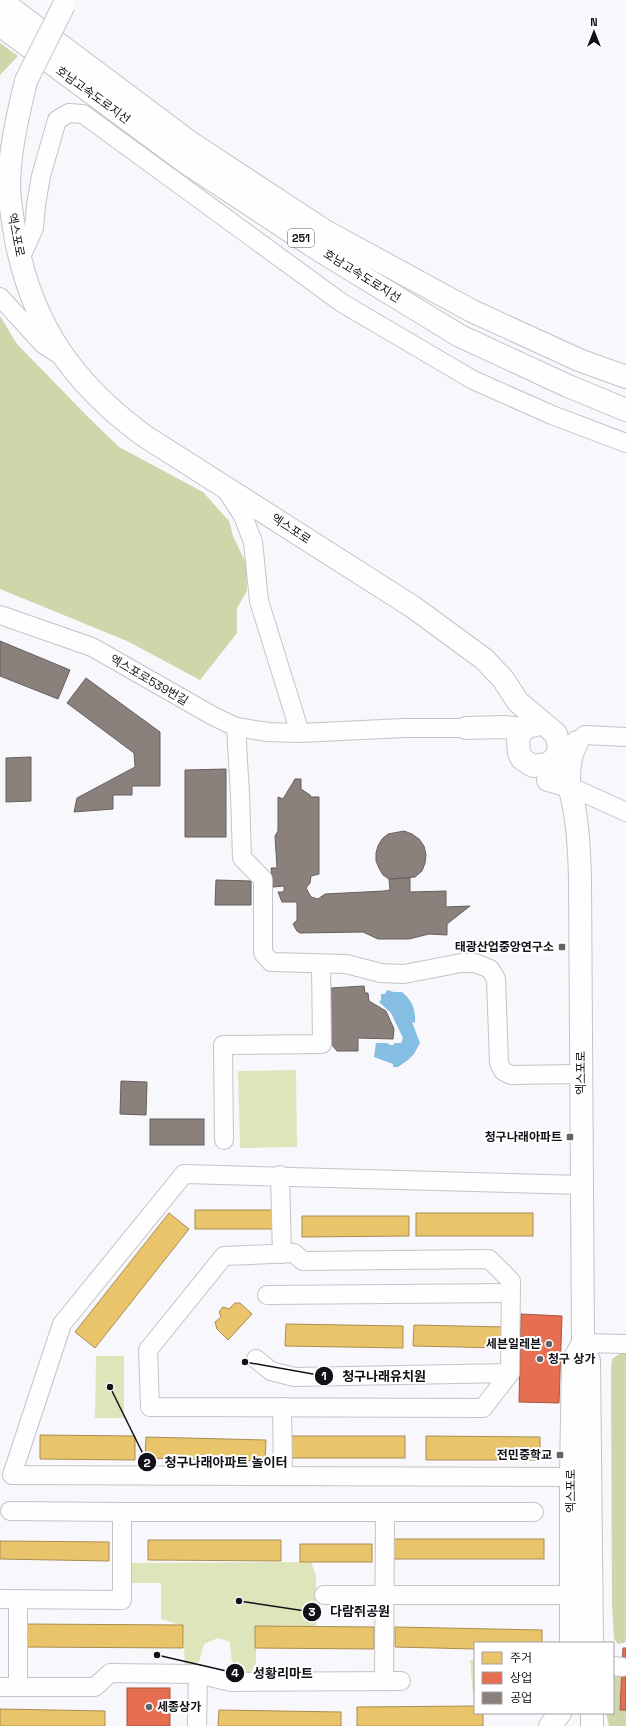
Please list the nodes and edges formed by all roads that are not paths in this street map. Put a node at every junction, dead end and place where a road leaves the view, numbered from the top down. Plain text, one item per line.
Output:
1 (0, 0) edge
2 (65, 2) edge
3 (0, 25) edge
4 (20, 259) junction
5 (0, 297) edge
6 (64, 358) junction
7 (626, 377) edge
8 (626, 410) edge
9 (626, 443) edge
10 (225, 488) junction
11 (0, 615) edge
12 (236, 727) junction
13 (466, 728) junction
14 (546, 730) junction
15 (300, 733) junction
16 (626, 737) edge
17 (533, 766) junction
18 (571, 794) junction
19 (626, 812) edge
20 (321, 964) junction
21 (581, 1074) junction
22 (224, 1140) dead end
23 (280, 1175) junction
24 (582, 1185) junction
25 (282, 1254) junction
26 (510, 1293) junction
27 (267, 1295) dead end
28 (583, 1343) junction
29 (626, 1344) edge
30 (256, 1360) dead end
31 (510, 1373) junction
32 (282, 1407) junction
33 (580, 1475) junction
34 (283, 1476) junction
35 (10, 1510) dead end
36 (122, 1512) junction
37 (385, 1512) junction
38 (534, 1512) dead end
39 (324, 1596) dead end
40 (385, 1596) junction
41 (580, 1596) junction
42 (0, 1599) edge
43 (18, 1599) junction
44 (570, 1642) edge
45 (592, 1642) edge
46 (198, 1674) junction
47 (9, 1687) edge
48 (559, 1714) edge
49 (571, 1714) edge
50 (592, 1714) edge
51 (197, 1726) edge
52 (550, 1726) edge
53 (571, 1726) edge
54 (592, 1726) edge

1 - 7 main road, 호남고속도로지선 / 251
2 - 4 main road, 엑스포로, bridge
3 - 8 main road, 호남고속도로지선 / 251
4 - 6 main road, 엑스포로
4 - 9 street
5 - 6 street, 엑스포로
6 - 10 main road, 엑스포로
10 - 14 main road, 엑스포로
10 - 15 street
11 - 12 street, 엑스포로539번길
12 - 15 street, 엑스포로539번길
12 - 20 street
13 - 14 main road
13 - 15 street, 엑스포로539번길
13 - 17 main road
14 - 16 street
14 - 17 main road
14 - 17 main road
14 - 18 main road, 엑스포로
17 - 18 main road
18 - 19 street
18 - 21 main road, 엑스포로
20 - 21 street
20 - 22 street
21 - 24 main road, 엑스포로
23 - 24 street
23 - 25 street
23 - 34 street
24 - 28 main road, 엑스포로
25 - 26 street
25 - 32 street
26 - 27 street
26 - 31 street
28 - 29 street
28 - 33 main road, 엑스포로
30 - 31 street
31 - 32 street
32 - 34 street
33 - 34 street
33 - 41 main road, 엑스포로
35 - 36 street
36 - 37 street
36 - 43 street
37 - 38 street
37 - 40 street
39 - 40 street
40 - 41 street
40 - 46 street
41 - 44 main road, 엑스포로
41 - 45 main road, 엑스포로
42 - 43 street
43 - 47 street
46 - 47 street
46 - 51 street
48 - 52 main road
49 - 53 main road
50 - 54 main road

